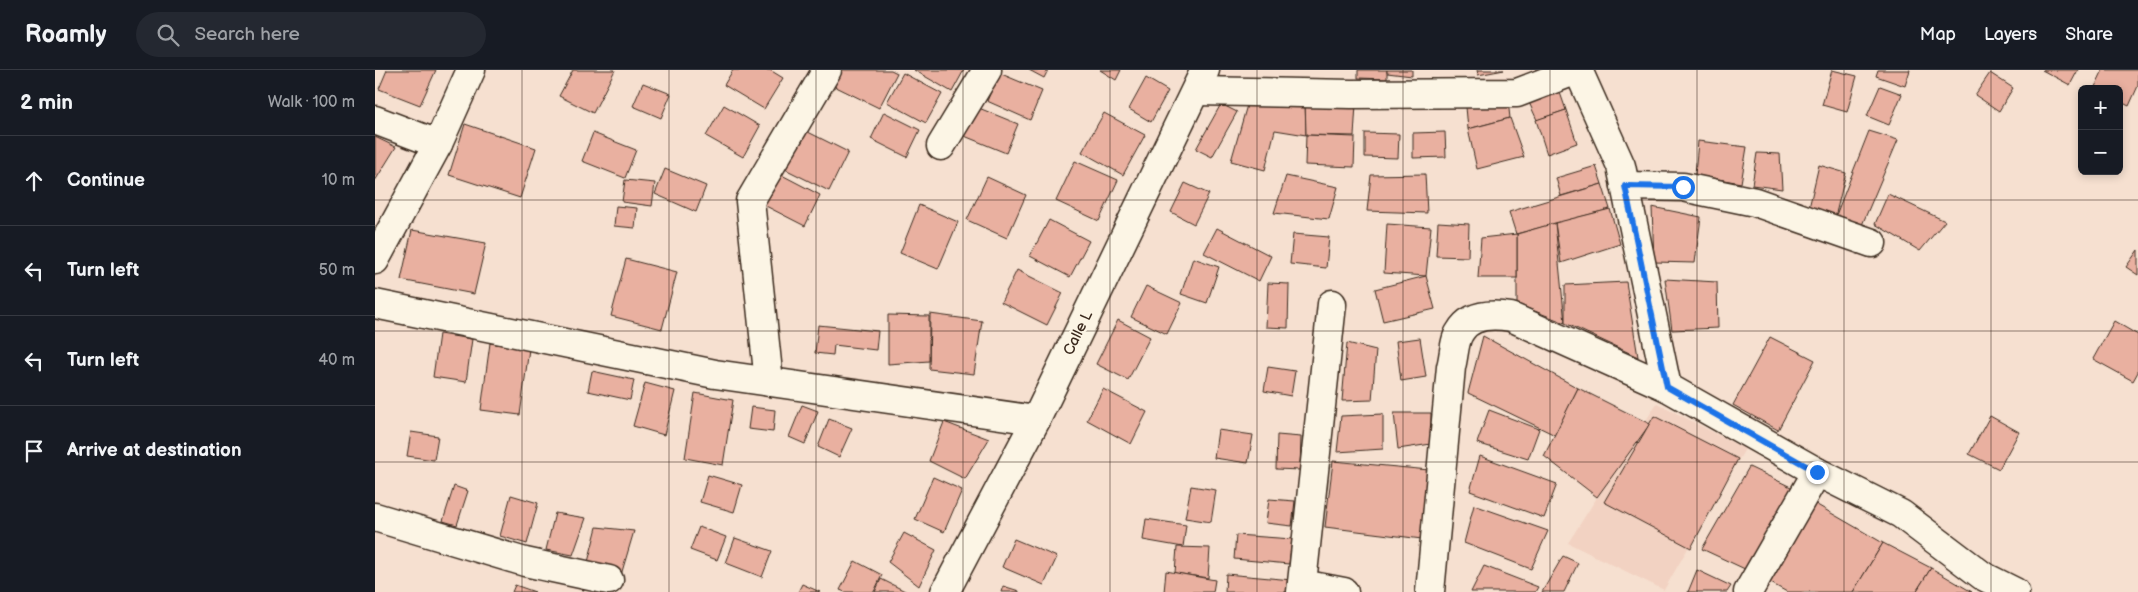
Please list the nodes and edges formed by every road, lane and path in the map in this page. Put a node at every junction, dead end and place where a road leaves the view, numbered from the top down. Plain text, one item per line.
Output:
1 (471, 70) edge
2 (827, 70) edge
3 (987, 70) edge
4 (1577, 70) edge
5 (1200, 80) edge
6 (375, 120) edge
7 (438, 144) junction
8 (941, 146) dead end
9 (1625, 186) junction
10 (1872, 243) dead end
11 (375, 260) edge
12 (375, 304) edge
13 (1332, 304) dead end
14 (769, 382) junction
15 (1667, 387) junction
16 (1036, 420) junction
17 (1817, 472) junction
18 (375, 517) edge
19 (609, 580) dead end
20 (1302, 588) edge
21 (945, 592) edge
22 (1344, 592) edge
23 (1430, 592) edge
24 (1748, 592) edge
25 (2015, 592) edge

1 - 7 street
2 - 14 street
3 - 8 street
4 - 5 street
4 - 9 street
5 - 16 street, Calle L
6 - 7 street
7 - 11 street
9 - 10 street
9 - 15 street
12 - 14 street
13 - 20 street
14 - 16 street
15 - 17 street
15 - 23 street
16 - 21 street, Calle L
17 - 24 street
17 - 25 street
18 - 19 street
20 - 22 street

